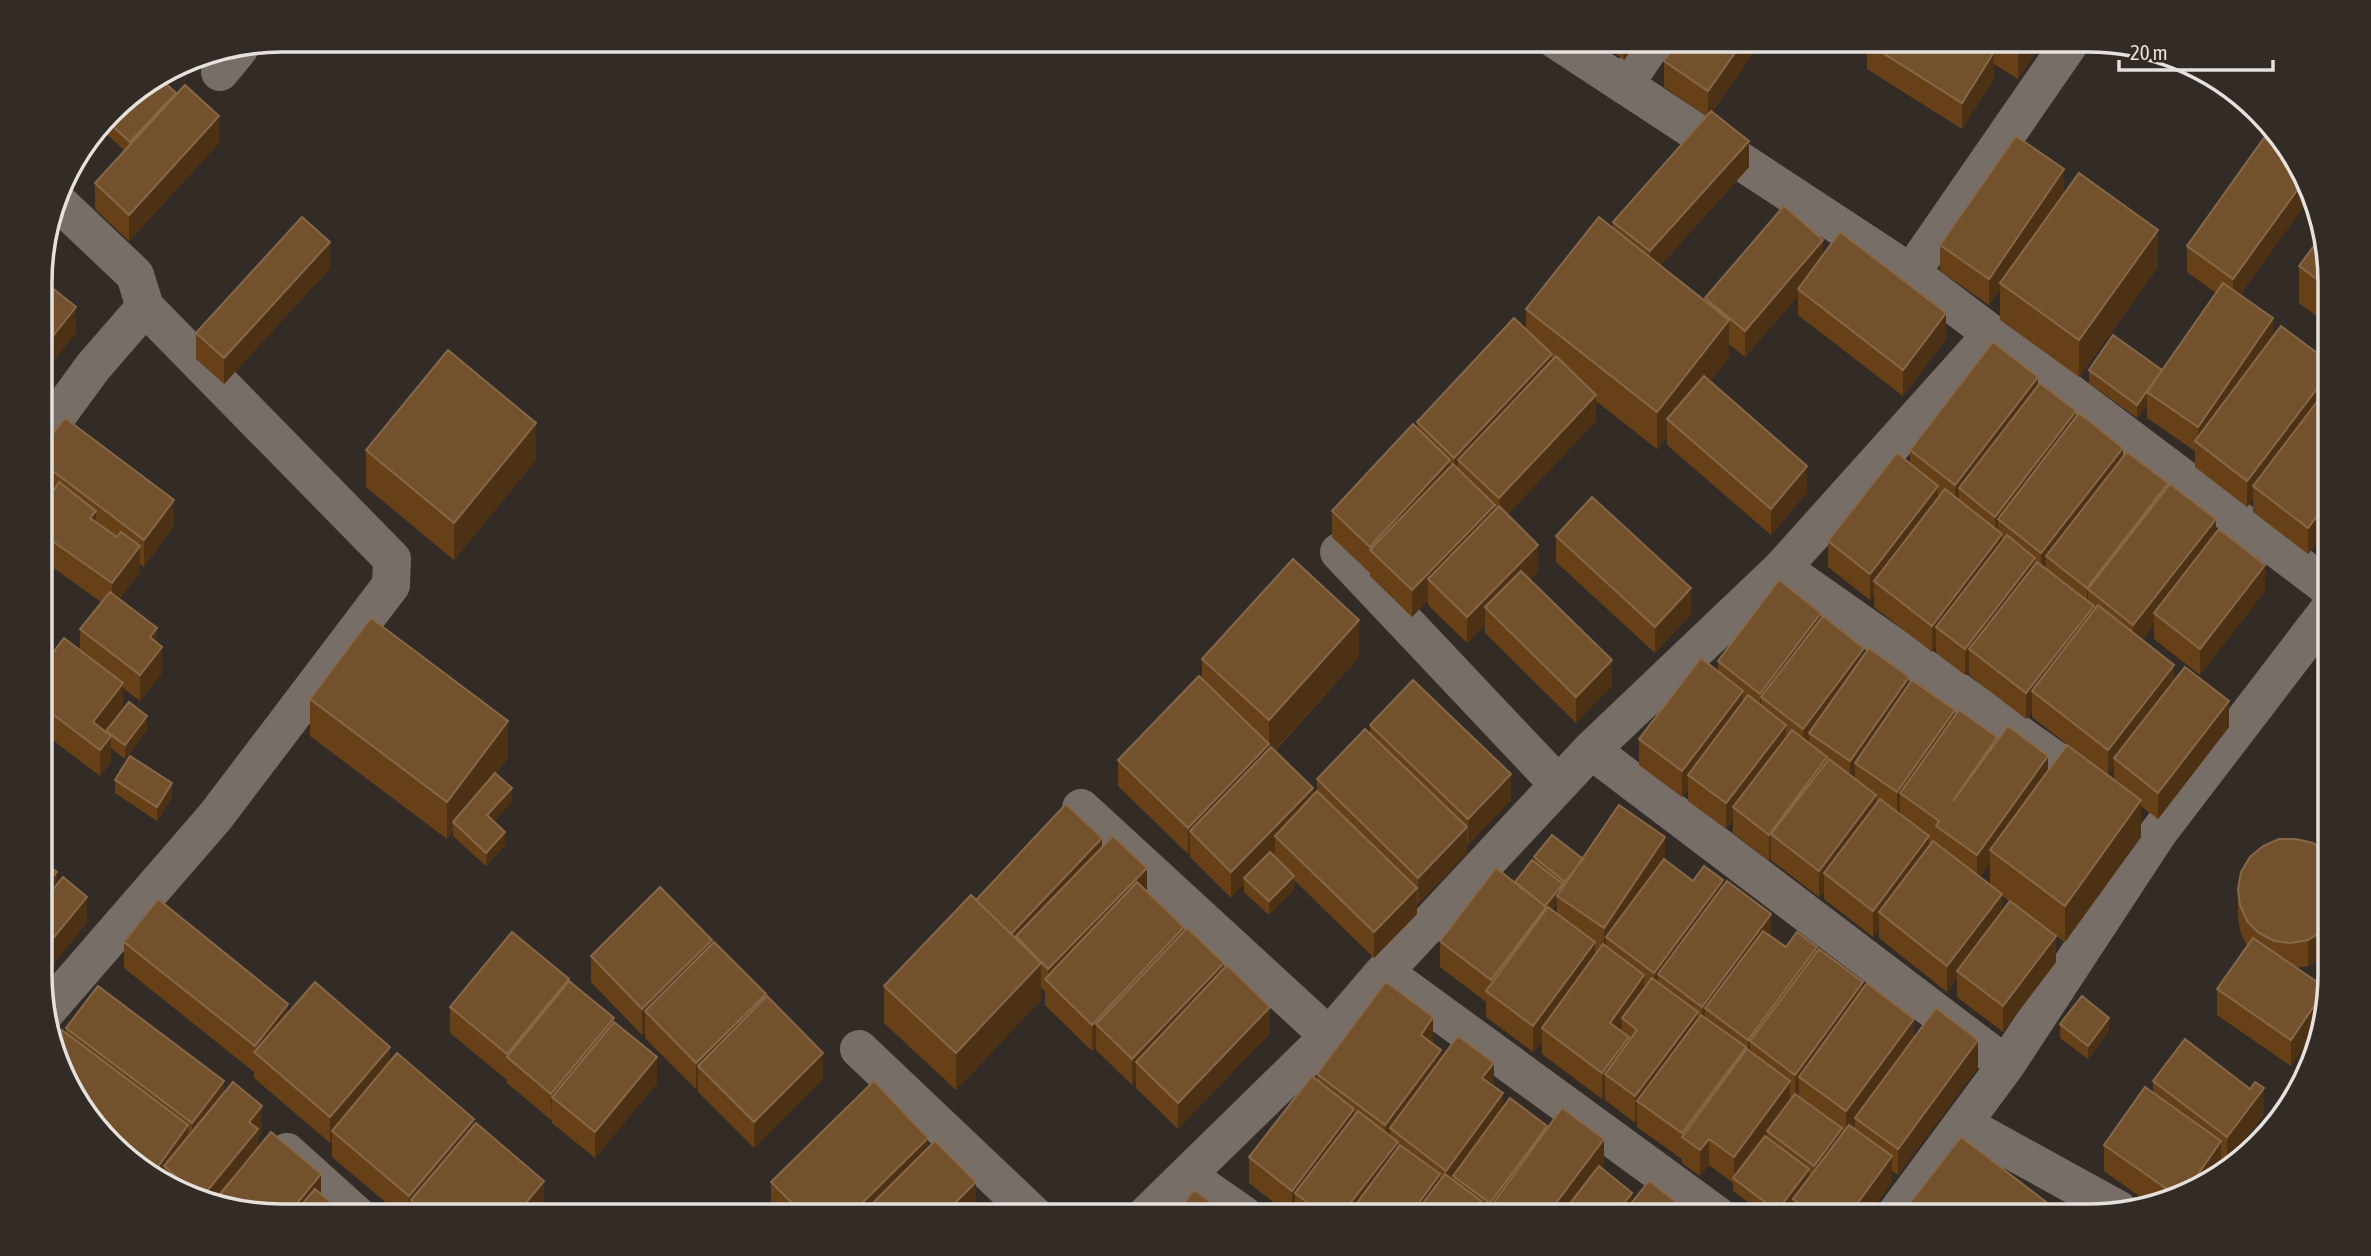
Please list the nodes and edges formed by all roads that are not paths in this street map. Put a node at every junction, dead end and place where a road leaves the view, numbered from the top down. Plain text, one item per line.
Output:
1 (1574, 52) edge
2 (1647, 52) edge
3 (2064, 52) edge
4 (1625, 85) junction
5 (65, 209) edge
6 (1912, 272) junction
7 (145, 307) junction
8 (1992, 334) junction
9 (53, 422) edge
10 (1339, 552) dead end
11 (1782, 568) junction
12 (2318, 580) edge
13 (2318, 621) edge
14 (1591, 750) junction
15 (1558, 784) junction
16 (1081, 808) dead end
17 (2139, 819) junction
18 (1384, 972) junction
19 (54, 1003) edge
20 (1329, 1036) junction
21 (859, 1049) dead end
22 (2006, 1065) junction
23 (1963, 1125) junction
24 (288, 1152) edge
25 (1188, 1176) junction
26 (1226, 1203) edge
27 (1701, 1203) edge
28 (1904, 1203) edge
29 (2106, 1203) edge
30 (345, 1204) edge
31 (1022, 1204) edge
32 (1158, 1204) edge

1 - 4 street
2 - 4 street
3 - 6 street
4 - 6 street
5 - 7 street
6 - 8 street
7 - 9 street
7 - 19 street
8 - 11 street
8 - 12 street
10 - 15 street
11 - 14 street
11 - 17 street
13 - 17 street
14 - 15 street
14 - 22 street
15 - 18 street
16 - 20 street
17 - 22 street
18 - 20 street
18 - 27 street
20 - 25 street
21 - 31 street
22 - 23 street
23 - 28 street
23 - 29 street
24 - 30 street
25 - 26 street
25 - 32 street

